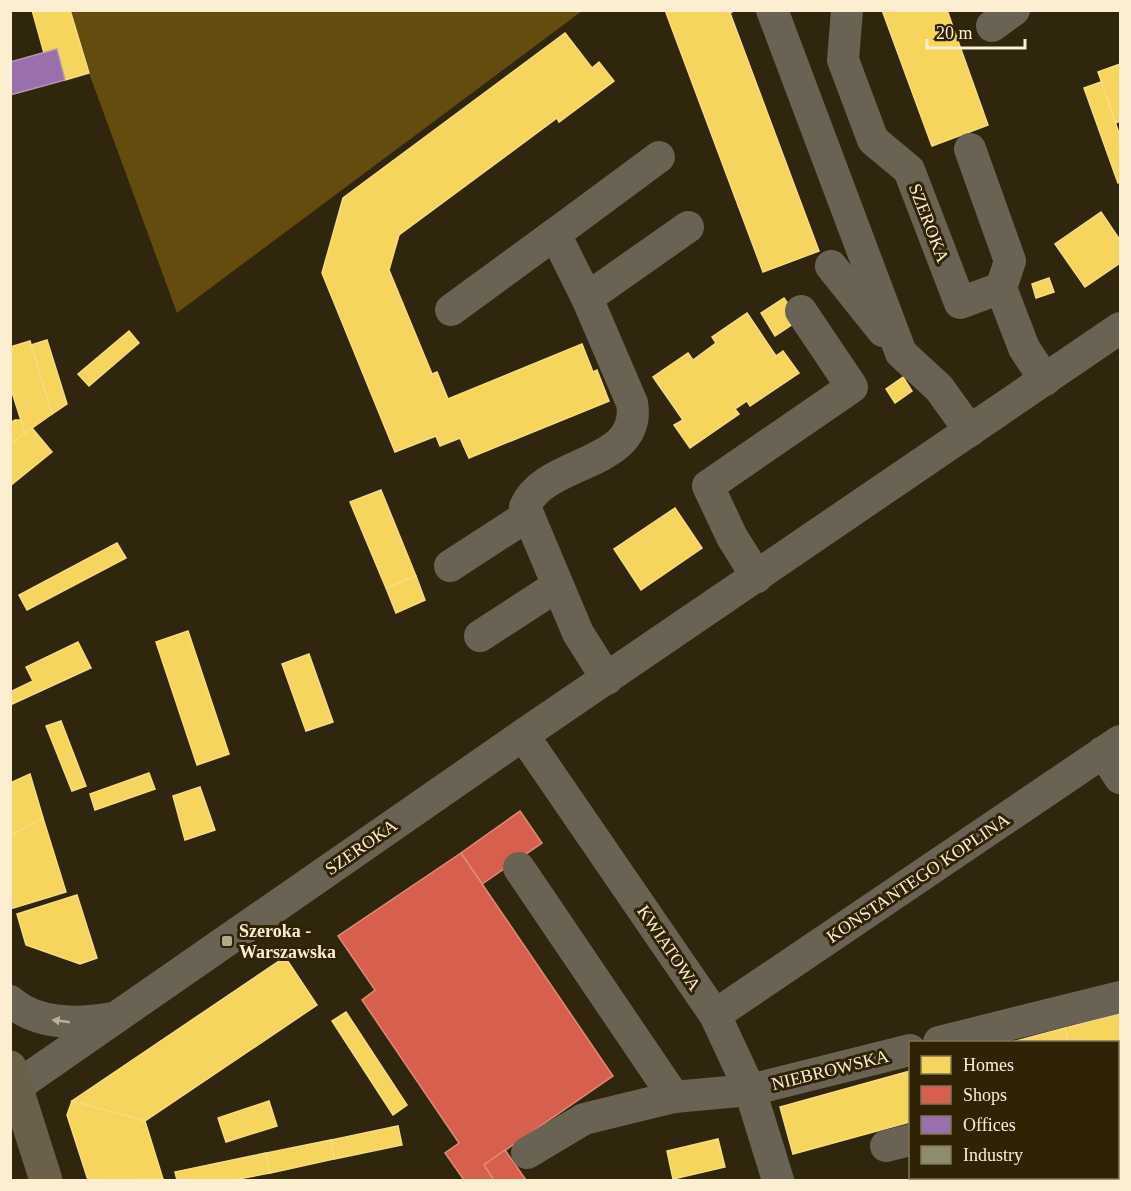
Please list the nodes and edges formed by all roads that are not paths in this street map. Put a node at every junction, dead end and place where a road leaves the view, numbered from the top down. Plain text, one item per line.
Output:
1 (772, 10) edge
2 (848, 10) edge
3 (970, 149) dead end
4 (659, 157) dead end
5 (688, 227) dead end
6 (555, 234) junction
7 (831, 266) dead end
8 (1002, 288) junction
9 (586, 298) junction
10 (451, 310) dead end
11 (801, 311) dead end
12 (1120, 328) edge
13 (901, 353) junction
14 (1045, 380) junction
15 (970, 431) junction
16 (527, 516) junction
17 (450, 566) dead end
18 (757, 577) junction
19 (557, 586) junction
20 (480, 636) dead end
21 (607, 679) junction
22 (523, 735) junction
23 (1115, 757) edge
24 (519, 867) dead end
25 (1120, 997) edge
26 (10, 1001) edge
27 (715, 1015) junction
28 (117, 1018) junction
29 (943, 1041) edge
30 (909, 1050) edge
31 (13, 1082) edge
32 (750, 1090) junction
33 (674, 1097) junction
34 (527, 1153) dead end
35 (46, 1180) edge
36 (778, 1180) edge

1 - 13 street
2 - 8 street, SZEROKA
3 - 8 street
4 - 6 street
5 - 9 street
6 - 9 street
6 - 10 street
7 - 13 street
8 - 14 street
9 - 16 street
11 - 18 street
12 - 14 street, SZEROKA
13 - 15 street
14 - 15 street, SZEROKA
15 - 18 street, SZEROKA
16 - 17 street
16 - 19 street
18 - 21 street, SZEROKA
19 - 20 street
19 - 21 street
21 - 22 street, SZEROKA
22 - 27 street, KWIATOWA
22 - 28 street, SZEROKA
23 - 27 street, KONSTANTEGO KOPLINA
24 - 33 street
25 - 29 street
28 -> 26 street, SZEROKA
27 - 32 street, KWIATOWA
28 - 31 street, SZEROKA
30 - 32 street, NIEBROWSKA
31 - 35 main road
32 - 33 street, NIEBROWSKA
32 - 36 street, KWIATOWA
33 - 34 street, NIEBROWSKA

